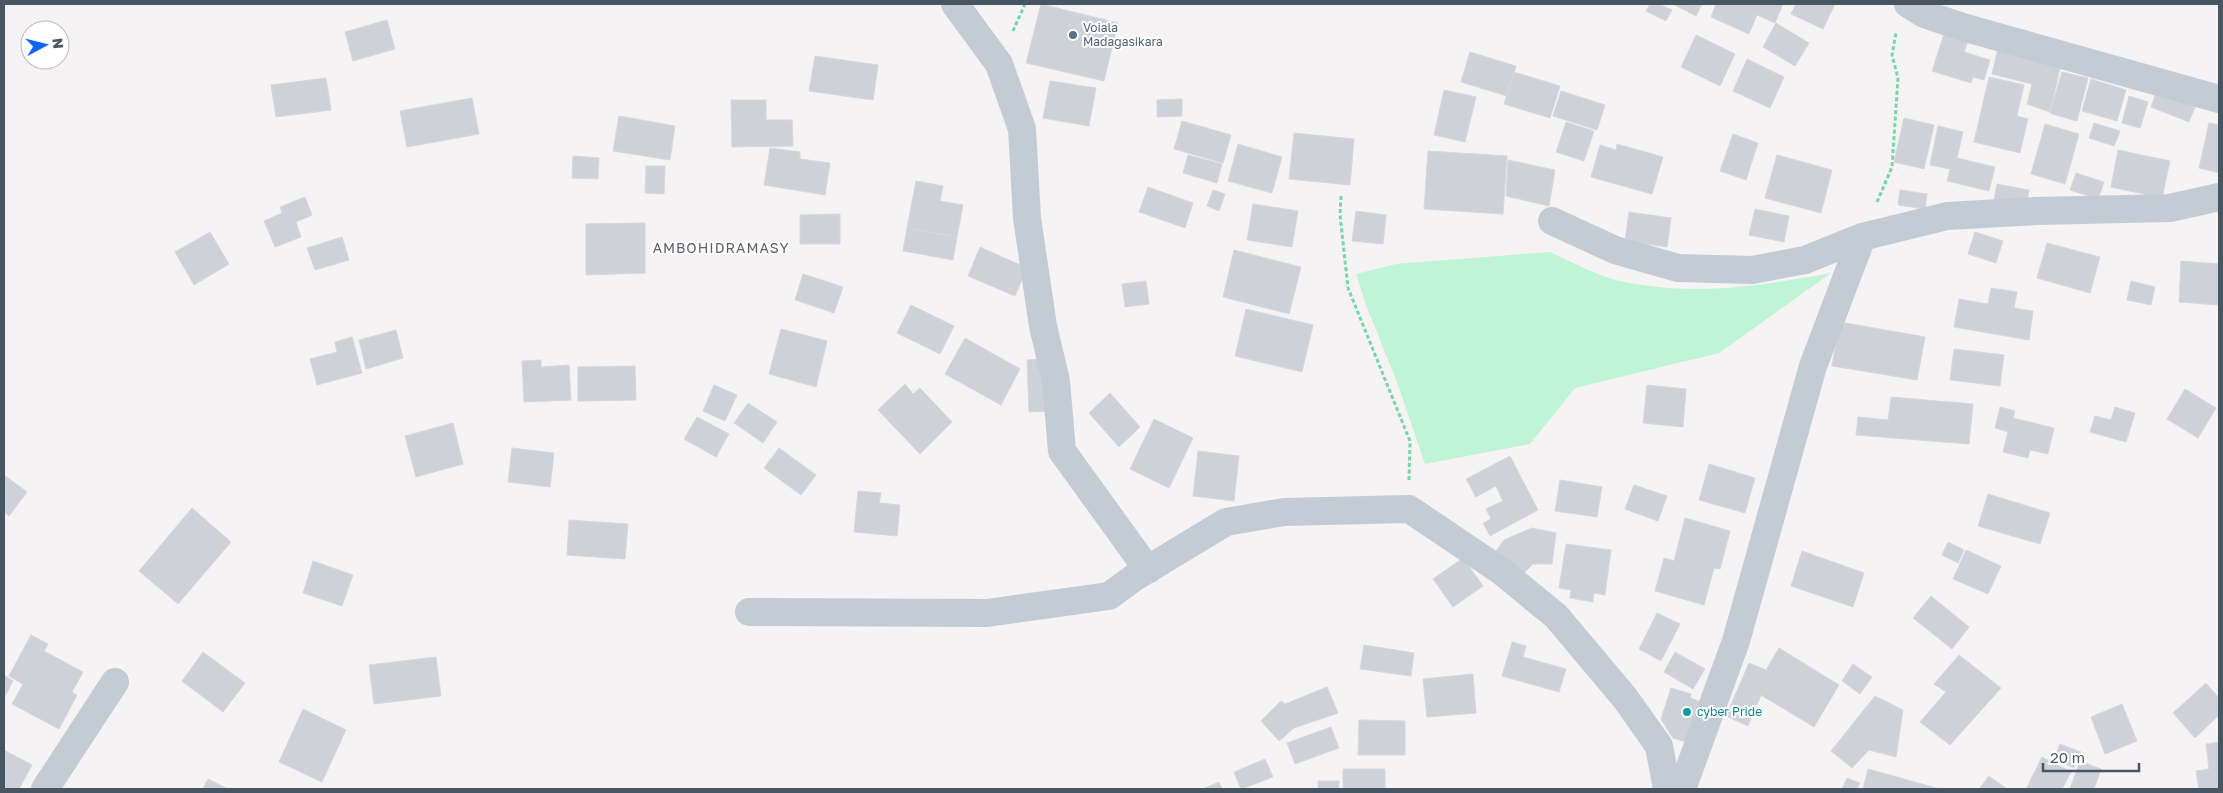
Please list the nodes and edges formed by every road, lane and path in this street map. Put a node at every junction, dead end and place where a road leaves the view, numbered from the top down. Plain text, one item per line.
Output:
1 (955, 4) edge
2 (1908, 4) edge
3 (1896, 31) dead end
4 (2219, 99) edge
5 (1342, 196) dead end
6 (2219, 197) edge
7 (1552, 222) dead end
8 (1862, 237) junction
9 (1409, 509) junction
10 (1148, 570) junction
11 (749, 612) dead end
12 (115, 682) dead end
13 (45, 789) edge
14 (1667, 789) edge
15 (1682, 789) edge

1 - 10 street
2 - 4 street
3 - 8 path
5 - 9 path
6 - 8 street
7 - 8 street
8 - 15 street
9 - 10 street
9 - 14 street
10 - 11 street
12 - 13 street

